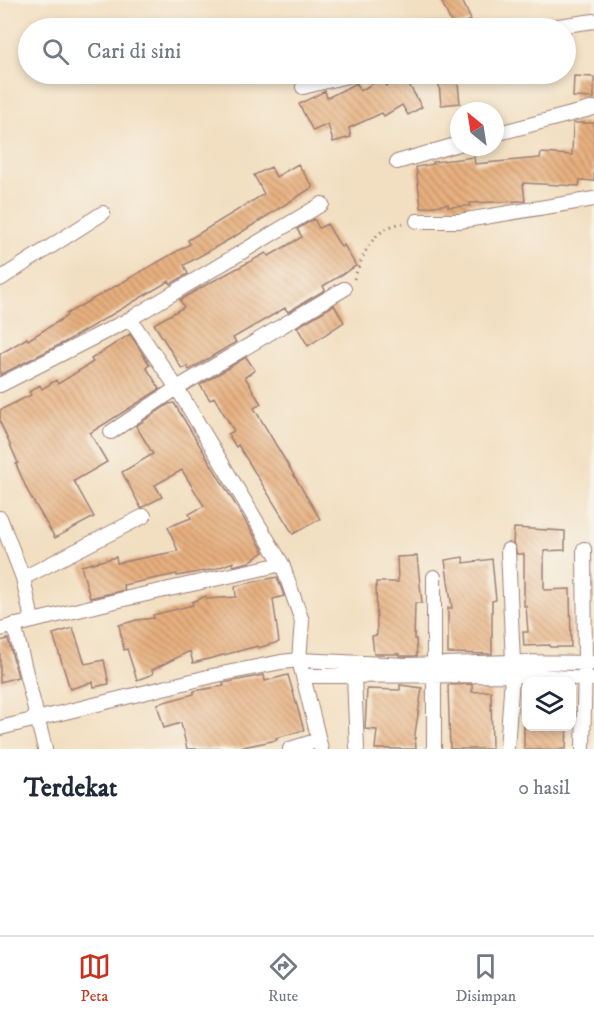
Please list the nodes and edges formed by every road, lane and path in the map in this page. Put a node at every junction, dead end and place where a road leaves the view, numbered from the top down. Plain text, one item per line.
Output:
1 (594, 21) edge
2 (576, 24) edge
3 (315, 84) edge
4 (303, 87) dead end
5 (594, 108) edge
6 (504, 132) edge
7 (450, 147) edge
8 (397, 162) dead end
9 (594, 199) edge
10 (322, 204) dead end
11 (103, 213) dead end
12 (417, 221) joint
13 (0, 279) edge
14 (344, 289) joint
15 (130, 319) junction
16 (0, 386) edge
17 (177, 388) junction
18 (111, 432) dead end
19 (144, 516) dead end
20 (0, 518) edge
21 (584, 549) dead end
22 (507, 550) dead end
23 (282, 564) junction
24 (434, 577) dead end
25 (23, 578) junction
26 (32, 620) junction
27 (14, 625) junction
28 (0, 629) edge
29 (299, 660) junction
30 (590, 663) edge
31 (513, 669) junction
32 (434, 670) junction
33 (303, 676) junction
34 (354, 676) junction
35 (589, 679) edge
36 (38, 718) junction
37 (0, 728) edge
38 (320, 744) edge
39 (45, 749) edge
40 (290, 749) edge
41 (357, 749) edge
42 (434, 749) edge
43 (507, 749) edge
44 (583, 749) edge

1 - 2 street
3 - 4 street
5 - 6 street
7 - 8 street
9 - 12 street
10 - 15 street
11 - 13 street
12 - 14 path
14 - 17 street
15 - 16 street
15 - 17 street
17 - 18 street
17 - 23 street
19 - 25 street
20 - 25 street
21 - 30 street
22 - 31 street
23 - 26 street
23 - 29 street
24 - 32 street
25 - 26 street
26 - 27 street
27 - 28 street
27 - 36 street
29 - 32 street
29 - 33 street
29 - 36 street
30 - 31 street
30 - 35 street
31 - 32 street
31 - 35 street
31 - 43 street
32 - 34 street
32 - 42 street
33 - 34 street
33 - 38 street
34 - 41 street
35 - 44 street
36 - 37 street
36 - 39 street
38 - 40 street

